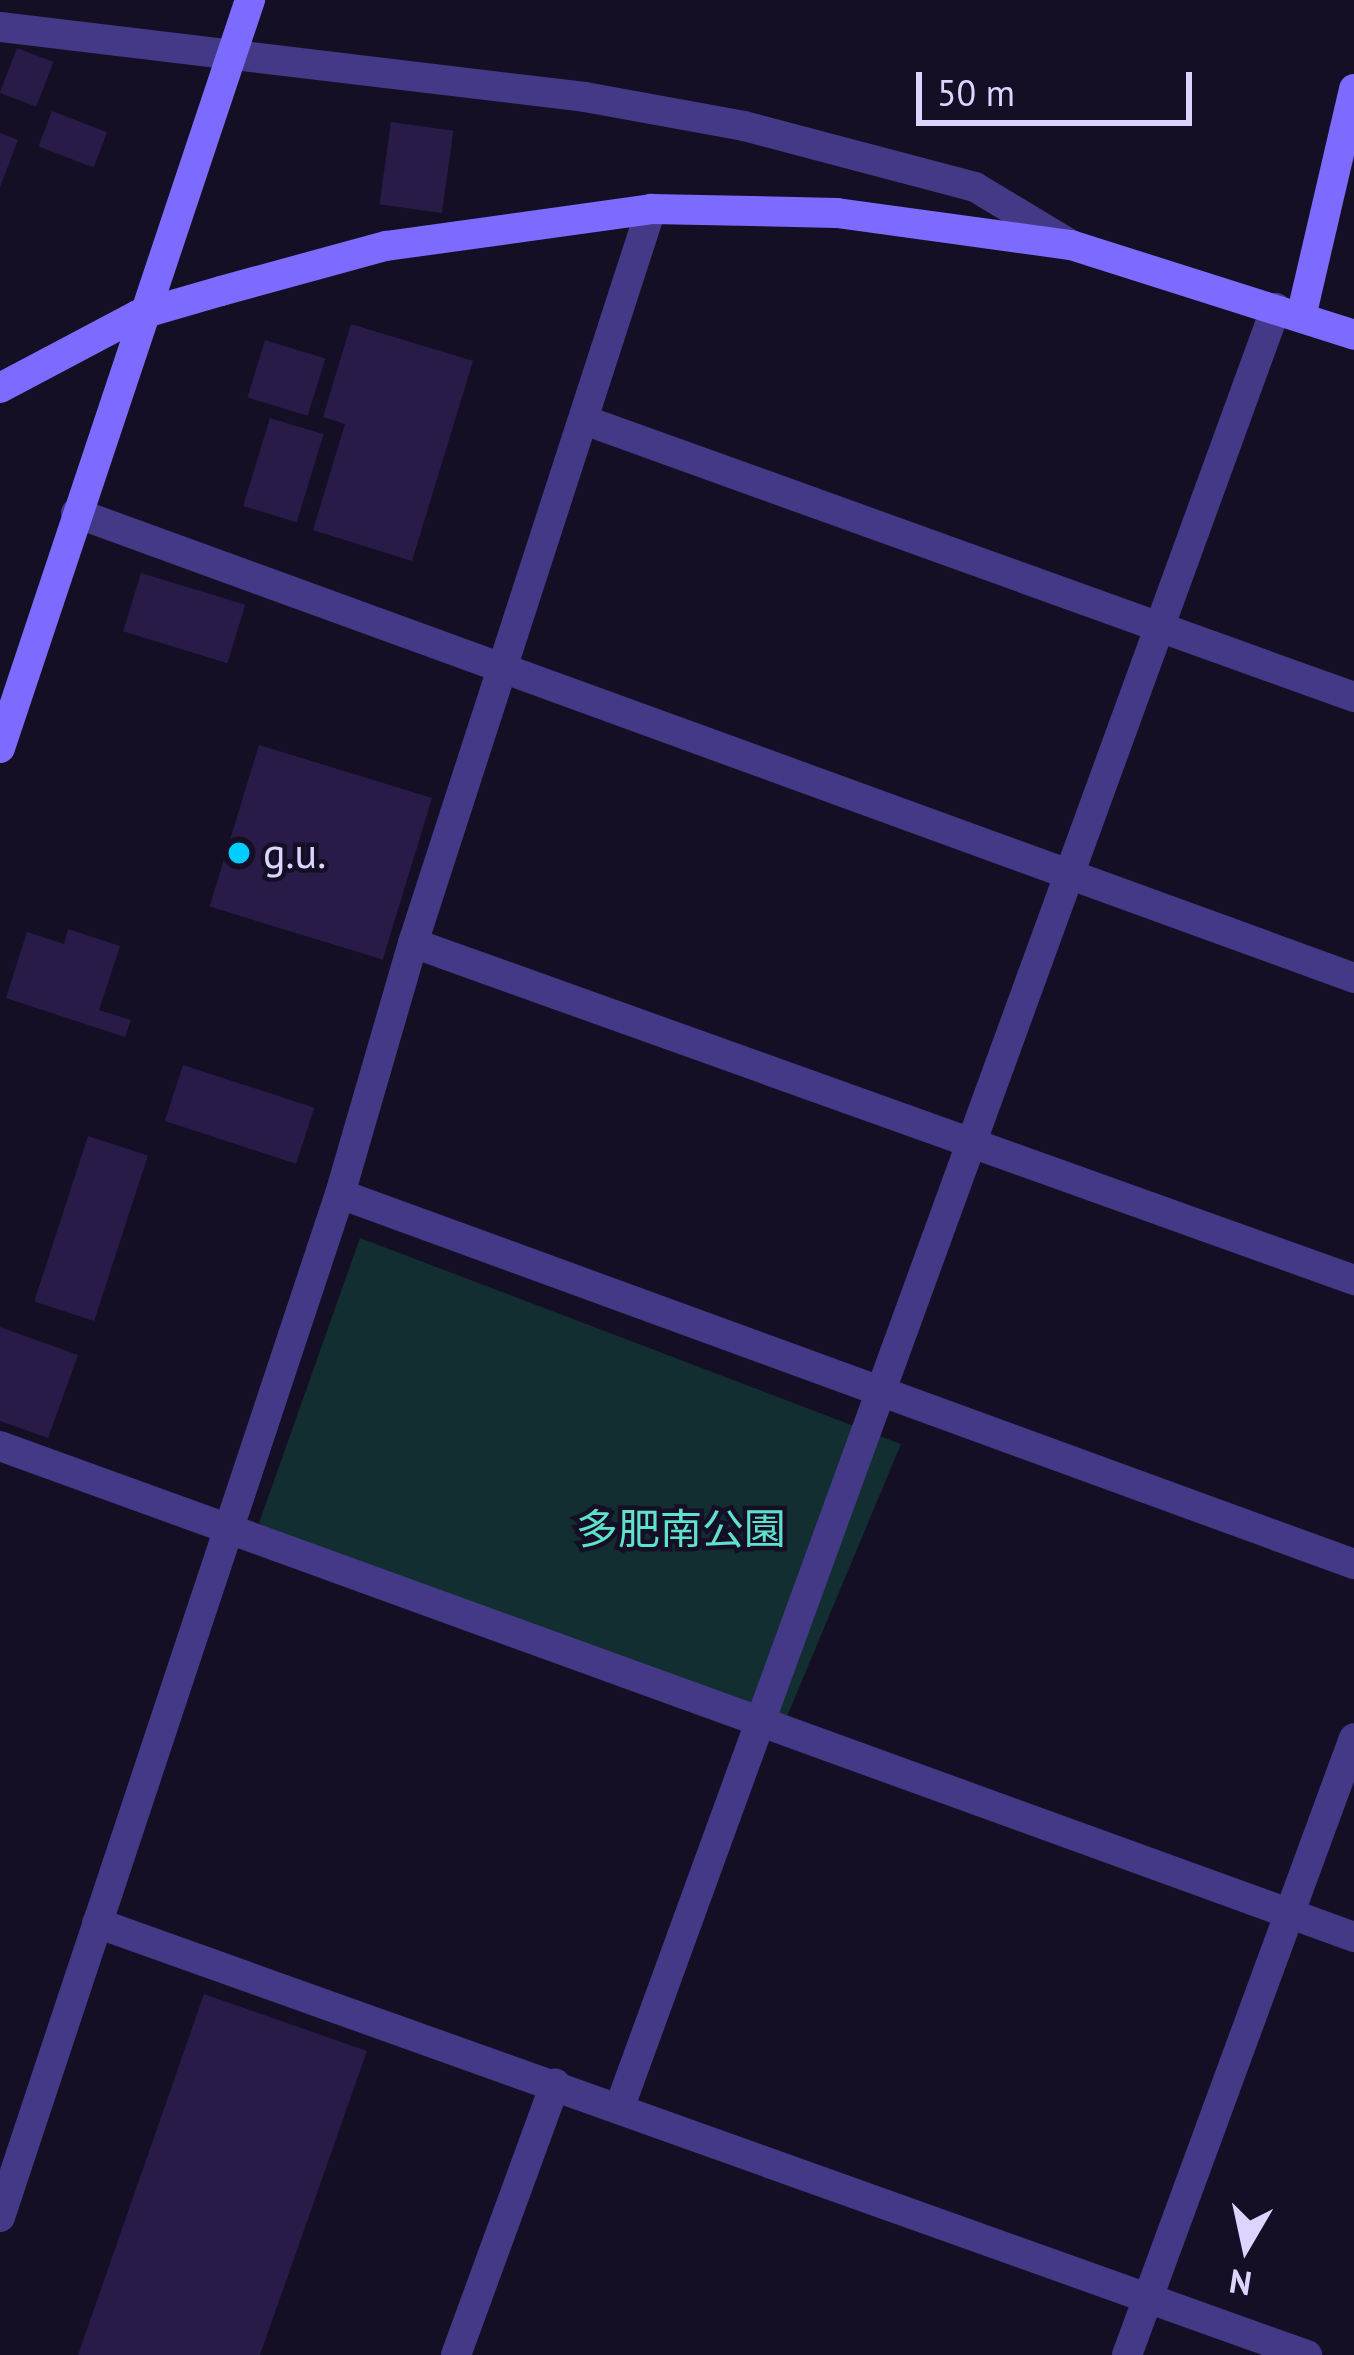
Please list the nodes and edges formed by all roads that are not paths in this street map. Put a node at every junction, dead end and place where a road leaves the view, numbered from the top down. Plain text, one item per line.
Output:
1 (250, 0) edge
2 (0, 27) edge
3 (232, 55) junction
4 (1354, 89) edge
5 (651, 208) junction
6 (1071, 245) junction
7 (1289, 312) junction
8 (138, 315) junction
9 (1354, 335) edge
10 (0, 388) edge
11 (584, 420) junction
12 (76, 513) junction
13 (1163, 626) junction
14 (501, 664) junction
15 (1354, 697) edge
16 (0, 748) edge
17 (1075, 876) junction
18 (412, 943) junction
19 (1354, 978) edge
20 (973, 1146) junction
21 (340, 1194) junction
22 (1354, 1280) edge
23 (884, 1394) junction
24 (0, 1446) edge
25 (230, 1527) junction
26 (1354, 1564) edge
27 (765, 1724) junction
28 (1354, 1738) edge
29 (1289, 1914) junction
30 (97, 1923) junction
31 (1354, 1937) edge
32 (555, 2084) junction
33 (620, 2106) junction
34 (0, 2216) edge
35 (1148, 2297) junction
36 (456, 2355) edge
37 (1127, 2355) edge
38 (1307, 2355) edge

1 - 3 street
2 - 3 street
3 - 6 street
3 - 8 street
4 - 7 street
5 - 6 street
5 - 8 street
5 - 11 street
6 - 7 street
7 - 9 street
7 - 13 street
8 - 10 street
8 - 12 street
11 - 13 street
11 - 14 street
12 - 14 street
12 - 16 street
13 - 15 street
13 - 17 street
14 - 17 street
14 - 18 street
17 - 19 street
17 - 20 street
18 - 20 street
18 - 21 street
20 - 22 street
20 - 23 street
21 - 23 street
21 - 25 street
23 - 26 street
23 - 27 street
24 - 25 street
25 - 27 street
25 - 30 street
27 - 29 street
27 - 33 street
28 - 29 street
29 - 31 street
29 - 35 street
30 - 32 street
30 - 34 street
32 - 33 street
32 - 36 street
33 - 35 street
35 - 37 street
35 - 38 street

